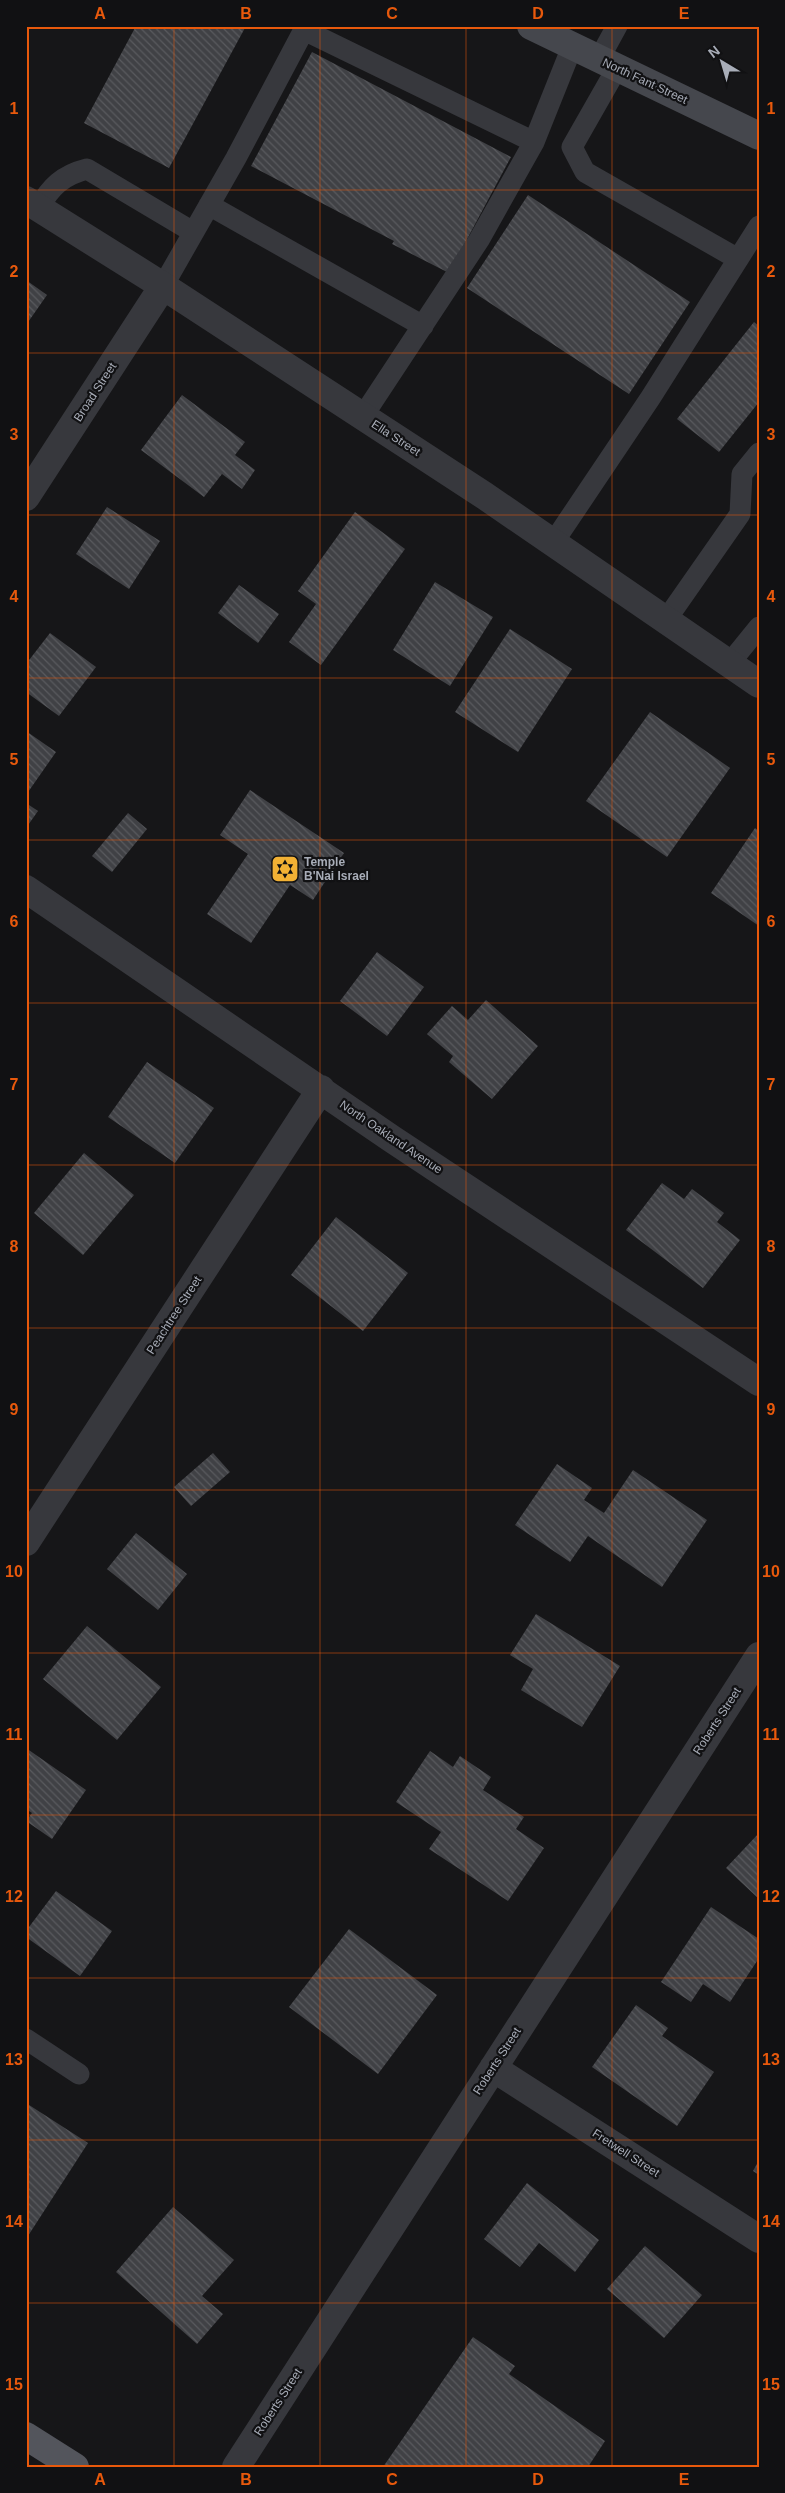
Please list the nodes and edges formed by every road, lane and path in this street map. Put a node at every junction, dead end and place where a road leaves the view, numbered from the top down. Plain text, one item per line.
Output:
1 (616, 26) edge
2 (537, 27) edge
3 (305, 28) edge
4 (572, 47) junction
5 (608, 64) junction
6 (759, 136) edge
7 (534, 142) junction
8 (32, 204) edge
9 (209, 205) junction
10 (759, 226) edge
11 (193, 232) junction
12 (738, 259) junction
13 (163, 286) junction
14 (423, 326) junction
15 (363, 416) junction
16 (759, 454) edge
17 (26, 497) edge
18 (553, 543) junction
19 (666, 620) junction
20 (759, 627) edge
21 (729, 664) junction
22 (759, 684) edge
23 (26, 889) edge
24 (321, 1089) junction
25 (759, 1382) edge
26 (26, 1542) edge
27 (759, 1656) edge
28 (26, 2039) edge
29 (493, 2068) junction
30 (79, 2074) dead end
31 (759, 2239) edge
32 (26, 2436) edge
33 (76, 2467) edge
34 (236, 2467) edge

1 - 5 lane
2 - 4 main road, North Fant Street
3 - 7 lane
3 - 9 lane
4 - 5 main road, North Fant Street
4 - 7 lane
5 - 6 main road, North Fant Street
5 - 12 lane
7 - 14 lane
8 - 11 lane
8 - 13 street, Ella Street
9 - 11 lane
9 - 14 lane
10 - 12 lane
11 - 13 lane
12 - 18 lane
13 - 15 street, Ella Street
13 - 17 street, Broad Street
14 - 15 lane
15 - 18 street, Ella Street
16 - 19 lane
18 - 19 street, Ella Street
19 - 21 street, Ella Street
20 - 21 lane
21 - 22 street, Ella Street
23 - 24 street, North Oakland Avenue
24 - 25 street, North Oakland Avenue
24 - 26 street, Peachtree Street
27 - 29 street, Roberts Street
28 - 30 lane
29 - 31 street, Fretwell Street
29 - 34 street, Roberts Street
32 - 33 main road

